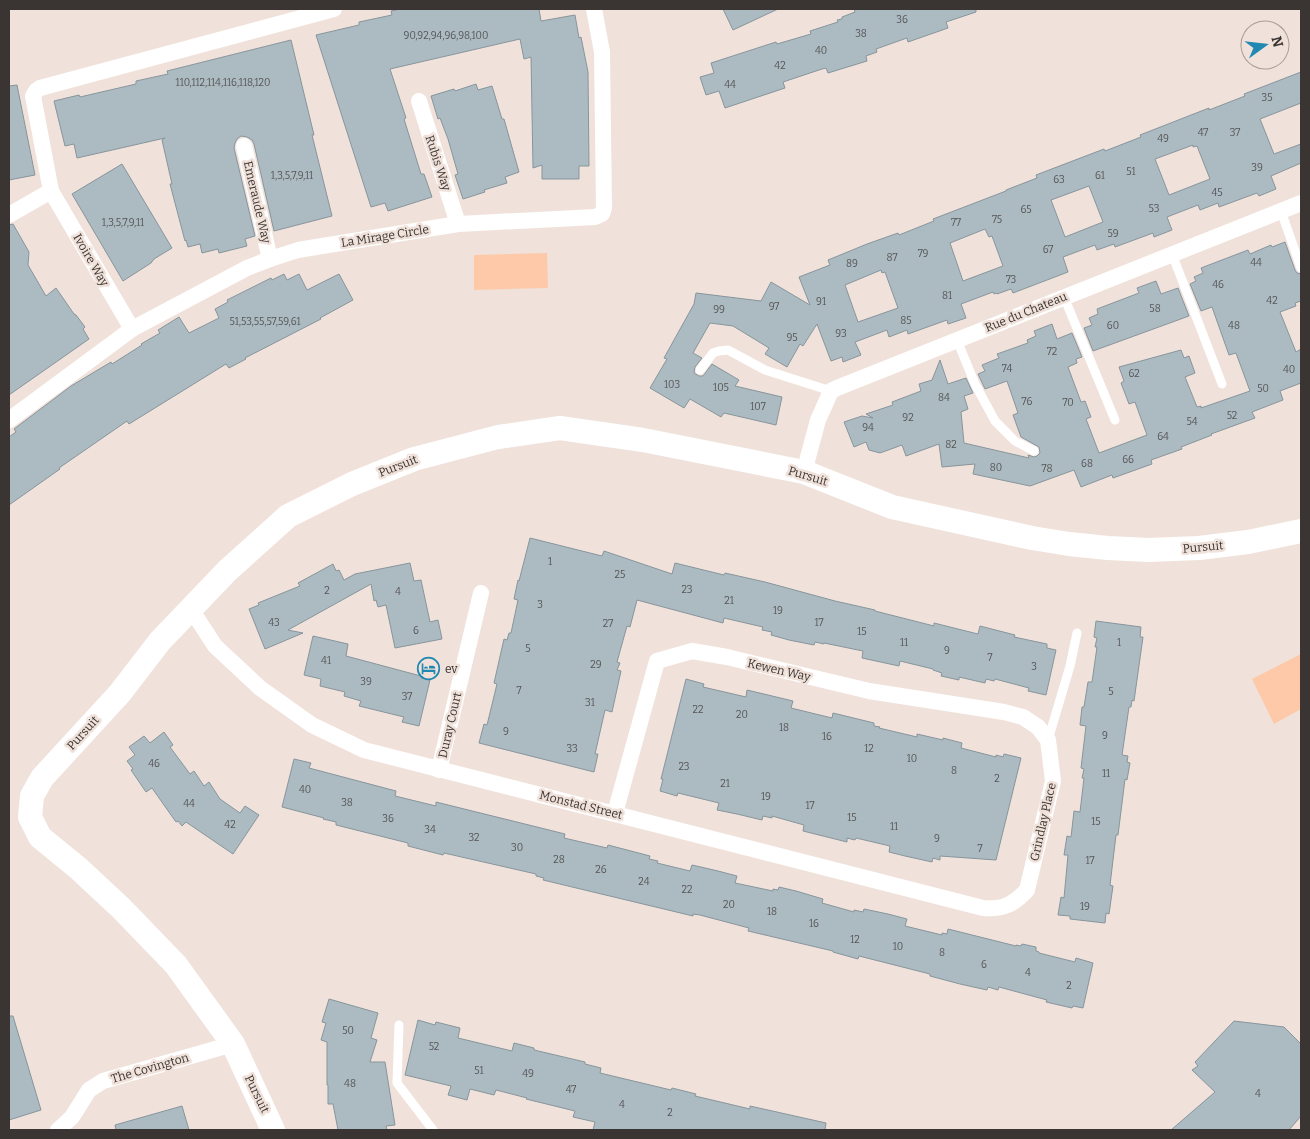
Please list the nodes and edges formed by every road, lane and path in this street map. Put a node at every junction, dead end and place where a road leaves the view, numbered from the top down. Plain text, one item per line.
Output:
1 (334, 9) edge
2 (594, 9) edge
3 (419, 101) dead end
4 (244, 146) dead end
5 (51, 191) junction
6 (1301, 203) edge
7 (1281, 211) junction
8 (9, 215) edge
9 (458, 224) junction
10 (1172, 254) junction
11 (270, 258) junction
12 (1301, 268) edge
13 (1064, 297) junction
14 (132, 329) junction
15 (957, 340) junction
16 (700, 370) dead end
17 (1222, 384) dead end
18 (831, 391) junction
19 (9, 420) edge
20 (1115, 420) dead end
21 (1034, 451) dead end
22 (804, 472) junction
23 (1301, 531) edge
24 (481, 593) dead end
25 (191, 610) junction
26 (1078, 633) dead end
27 (1048, 740) junction
28 (439, 770) junction
29 (615, 813) junction
30 (1017, 900) joint
31 (399, 1025) dead end
32 (233, 1044) junction
33 (58, 1130) edge
34 (273, 1130) edge
35 (433, 1130) edge

1 - 5 street
2 - 9 street, La Mirage Circle
3 - 9 street, Rubis Way
4 - 11 street, Emeraude Way
5 - 8 street
5 - 14 street, Ivoire Way
6 - 7 street, Rue du Chateau
7 - 10 street, Rue du Chateau
7 - 12 lane
9 - 11 street, La Mirage Circle
10 - 13 street, Rue du Chateau
10 - 17 lane
11 - 14 street, La Mirage Circle
13 - 15 street, Rue du Chateau
13 - 20 lane
14 - 19 street, La Mirage Circle
15 - 18 street, Rue du Chateau
15 - 21 lane
16 - 18 lane
18 - 22 street
22 - 23 street, Pursuit
22 - 25 street, Pursuit
24 - 28 street, Duray Court
25 - 28 street, Monstad Street
25 - 32 street, Pursuit
26 - 27 lane
27 - 29 street, Kewen Way
27 - 30 street, Grindlay Place
28 - 29 street, Monstad Street
29 - 30 street, Monstad Street
31 - 35 lane
32 - 33 street, The Covington
32 - 34 street, Pursuit

